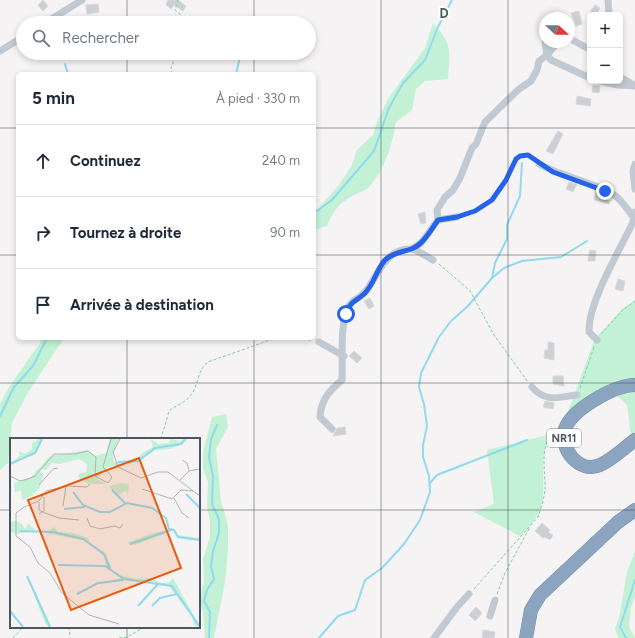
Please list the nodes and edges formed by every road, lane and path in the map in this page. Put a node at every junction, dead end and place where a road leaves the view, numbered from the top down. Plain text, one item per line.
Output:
1 (82, 0) edge
2 (178, 0) edge
3 (608, 0) edge
4 (609, 12) edge
5 (56, 16) edge
6 (180, 16) edge
7 (16, 41) edge
8 (575, 41) edge
9 (546, 48) edge
10 (553, 48) edge
11 (587, 48) edge
12 (0, 50) edge
13 (547, 55) junction
14 (176, 60) edge
15 (172, 72) edge
16 (587, 77) edge
17 (623, 79) edge
18 (613, 84) edge
19 (635, 86) edge
20 (539, 164) joint
21 (635, 164) edge
22 (635, 189) edge
23 (634, 215) edge
24 (457, 217) joint
25 (438, 220) junction
26 (412, 249) junction
27 (433, 260) joint
28 (635, 302) edge
29 (270, 340) edge
30 (311, 340) edge
31 (597, 340) junction
32 (319, 342) joint
33 (344, 356) junction
34 (635, 384) edge
35 (532, 387) joint
36 (577, 395) joint
37 (566, 428) junction
38 (332, 429) dead end
39 (161, 438) edge
40 (635, 440) edge
41 (635, 510) edge
42 (530, 527) junction
43 (469, 594) joint
44 (495, 600) joint
45 (490, 616) dead end
46 (22, 628) edge
47 (143, 628) edge
48 (13, 638) edge
49 (119, 638) edge
50 (434, 638) edge
51 (526, 638) edge

1 - 5 street
2 - 6 path
3 - 4 street
7 - 12 street
8 - 11 street
9 - 13 street
10 - 13 street
13 - 16 street
13 - 25 street
14 - 15 path
17 - 19 street
18 - 19 street
20 - 23 street
20 - 24 path
21 - 22 street
23 - 31 street
24 - 25 street
25 - 26 street
26 - 27 street
26 - 33 street
27 - 35 path
28 - 31 path
29 - 39 path
30 - 32 path
31 - 36 path
32 - 33 street
33 - 38 street
34 - 37 highway, NR11
35 - 36 street
37 - 40 highway, NR11
37 - 42 path
41 - 51 highway
42 - 43 path
42 - 44 path
43 - 50 street
44 - 45 street
46 - 48 path
47 - 49 path

